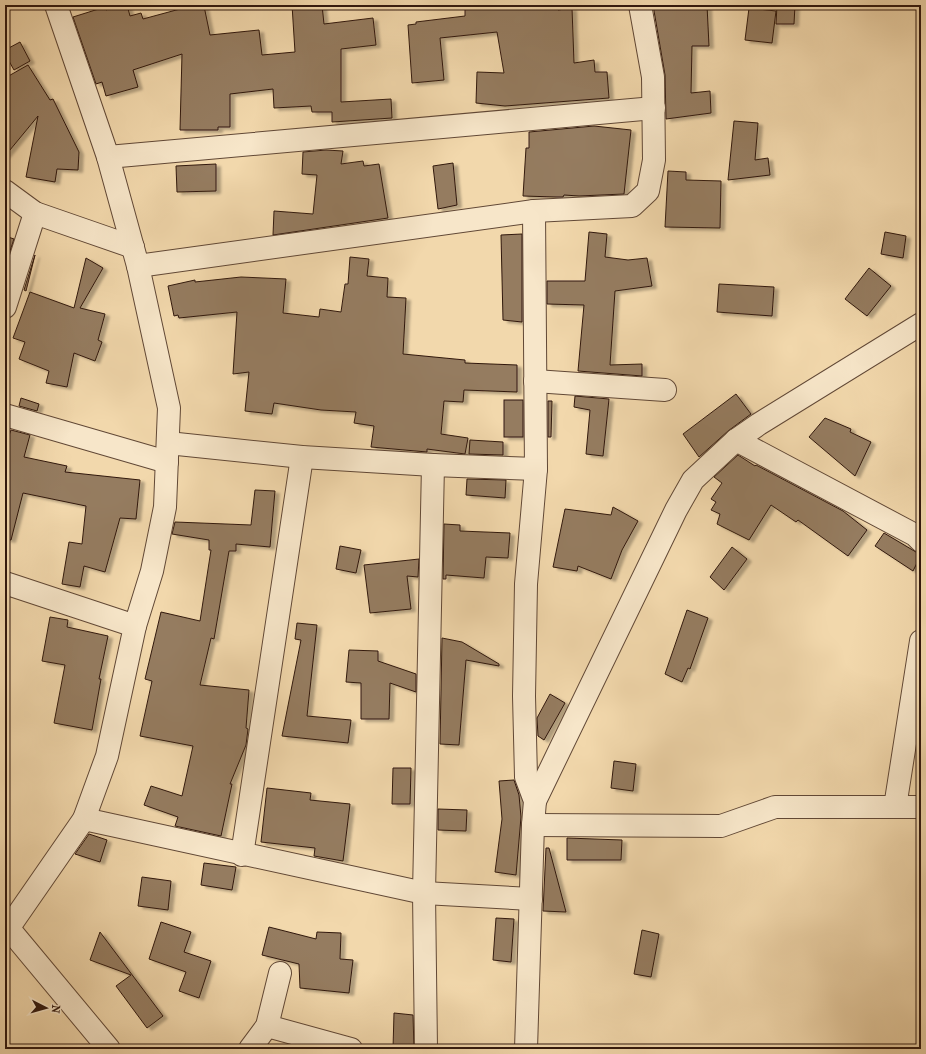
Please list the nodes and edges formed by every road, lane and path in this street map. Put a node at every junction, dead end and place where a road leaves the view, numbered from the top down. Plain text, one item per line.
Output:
1 (56, 5) edge
2 (640, 5) edge
3 (654, 108) junction
4 (108, 157) junction
5 (5, 191) edge
6 (534, 211) junction
7 (35, 213) junction
8 (135, 256) junction
9 (6, 297) edge
10 (921, 324) edge
11 (535, 381) junction
12 (665, 390) dead end
13 (5, 415) edge
14 (736, 440) junction
15 (167, 452) junction
16 (302, 457) junction
17 (433, 465) junction
18 (536, 469) junction
19 (921, 541) edge
20 (5, 583) edge
21 (135, 626) junction
22 (921, 641) edge
23 (535, 801) junction
24 (895, 807) junction
25 (921, 807) edge
26 (84, 819) junction
27 (532, 825) junction
28 (242, 855) junction
29 (424, 893) junction
30 (531, 899) junction
31 (6, 928) edge
32 (280, 973) dead end
33 (267, 1026) junction
34 (110, 1049) edge
35 (250, 1049) edge
36 (351, 1049) edge
37 (426, 1049) edge
38 (526, 1049) edge

1 - 4 street
2 - 3 street
3 - 4 street
3 - 6 street
4 - 8 street
5 - 7 street
6 - 8 street
6 - 11 street
7 - 8 street
7 - 9 street
8 - 15 street
10 - 14 street
11 - 12 street
11 - 18 street
13 - 15 street
14 - 19 street
14 - 23 street
15 - 16 street
15 - 21 street
16 - 17 street
16 - 28 street
17 - 18 street
17 - 29 street
18 - 23 street
20 - 21 street
21 - 26 street
22 - 24 street
23 - 27 street
24 - 25 street
24 - 27 street
26 - 28 street
26 - 31 street
27 - 30 street
28 - 29 street
29 - 30 street
29 - 37 street
30 - 38 street
31 - 34 street
32 - 33 street
33 - 35 street
33 - 36 street

